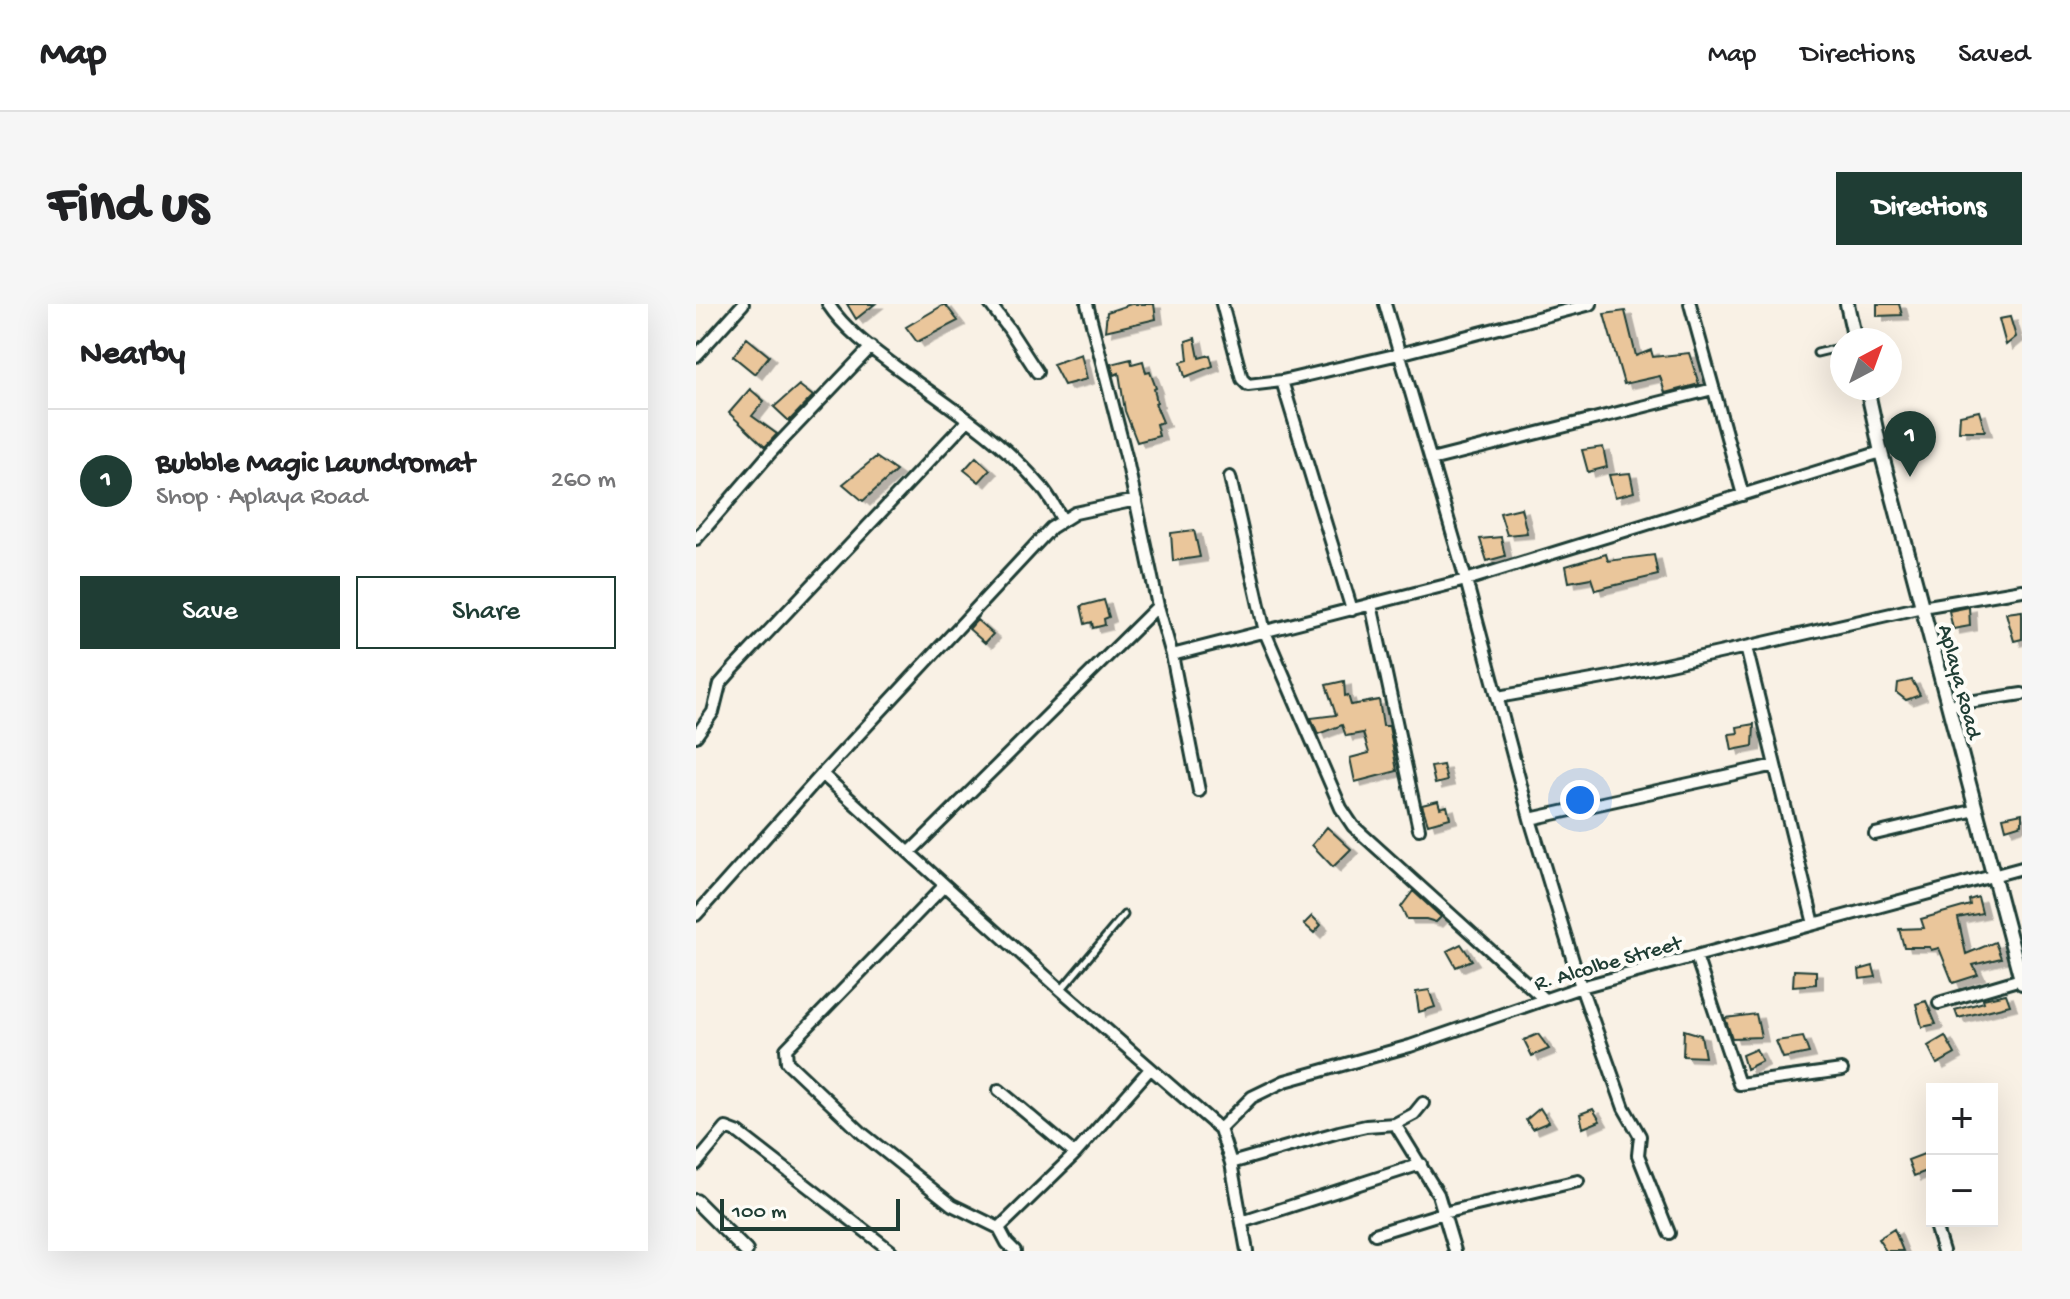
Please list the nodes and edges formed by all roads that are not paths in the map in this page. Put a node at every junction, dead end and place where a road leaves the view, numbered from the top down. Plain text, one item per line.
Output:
1 (743, 304) edge
2 (828, 304) edge
3 (990, 304) edge
4 (1087, 304) edge
5 (1222, 304) edge
6 (1385, 304) edge
7 (1591, 304) edge
8 (1690, 304) edge
9 (1847, 304) edge
10 (1852, 328) edge
11 (871, 347) junction
12 (1830, 350) edge
13 (1817, 353) dead end
14 (1399, 354) junction
15 (696, 356) edge
16 (1037, 372) dead end
17 (1282, 381) junction
18 (1713, 389) junction
19 (1870, 400) edge
20 (968, 420) junction
21 (1881, 452) junction
22 (1431, 460) junction
23 (1230, 477) dead end
24 (1743, 495) junction
25 (1136, 500) junction
26 (1062, 519) junction
27 (696, 539) edge
28 (1466, 580) junction
29 (2022, 590) edge
30 (1371, 604) junction
31 (1158, 606) junction
32 (1922, 607) junction
33 (1352, 610) junction
34 (1265, 632) junction
35 (1746, 647) junction
36 (1172, 655) junction
37 (2022, 694) edge
38 (1498, 697) junction
39 (1948, 705) junction
40 (696, 736) edge
41 (1775, 765) junction
42 (822, 774) junction
43 (1199, 791) dead end
44 (1976, 810) junction
45 (1530, 819) junction
46 (1419, 829) dead end
47 (1875, 834) dead end
48 (910, 852) junction
49 (2022, 868) edge
50 (1993, 875) junction
51 (945, 885) junction
52 (696, 915) edge
53 (1124, 915) dead end
54 (1814, 924) junction
55 (2017, 942) edge
56 (1696, 956) junction
57 (2022, 981) edge
58 (1581, 987) junction
59 (1061, 990) junction
60 (1544, 999) junction
61 (1939, 1003) dead end
62 (1150, 1069) junction
63 (1842, 1070) dead end
64 (999, 1090) dead end
65 (1423, 1103) dead end
66 (1395, 1124) junction
67 (1220, 1129) junction
68 (1075, 1154) junction
69 (1231, 1163) junction
70 (696, 1164) edge
71 (1421, 1164) junction
72 (1578, 1181) dead end
73 (696, 1201) edge
74 (1443, 1213) junction
75 (1242, 1222) junction
76 (1936, 1227) edge
77 (999, 1228) junction
78 (1669, 1233) dead end
79 (1375, 1234) dead end
80 (1007, 1248) edge
81 (746, 1251) edge
82 (891, 1251) edge
83 (1247, 1251) edge
84 (1455, 1251) edge
85 (1943, 1251) edge

1 - 15 street
2 - 11 street
3 - 16 street
4 - 25 street
5 - 17 street
6 - 14 street
7 - 14 street
8 - 18 street
9 - 10 street
11 - 20 street
11 - 27 street
12 - 13 lane
14 - 17 street
14 - 22 street
17 - 33 street
18 - 22 street
18 - 24 street
19 - 21 street, Aplaya Road
20 - 26 street
20 - 40 street
21 - 24 street
21 - 32 street, Aplaya Road
22 - 28 street
23 - 34 street
24 - 28 street
25 - 26 street
25 - 31 street
26 - 42 street
28 - 30 street
28 - 38 street
29 - 32 street
30 - 33 street
30 - 46 street
31 - 36 street
31 - 48 street
32 - 35 street
32 - 39 street, Aplaya Road
33 - 34 street
34 - 36 street
34 - 60 street
35 - 38 street
35 - 41 street
36 - 43 street
37 - 39 street
38 - 45 street
39 - 44 street, Aplaya Road
41 - 45 street
41 - 54 street
42 - 48 street
42 - 52 street
44 - 47 street
44 - 50 street, Aplaya Road
45 - 58 street
48 - 51 street
49 - 50 street, R. Alcolbe Street
50 - 54 street, R. Alcolbe Street
50 - 55 street, Aplaya Road
51 - 59 street
51 - 77 street
53 - 59 lane
54 - 56 street, R. Alcolbe Street
55 - 57 street, Aplaya Road
56 - 58 street, R. Alcolbe Street
56 - 63 street
57 - 61 street
58 - 60 street, R. Alcolbe Street
58 - 78 street
59 - 62 street
60 - 67 street, R. Alcolbe Street
62 - 67 street
62 - 68 street
64 - 68 street
65 - 66 street
66 - 69 street
66 - 71 street
67 - 69 street
68 - 77 street
69 - 75 street
70 - 82 street
71 - 74 street
71 - 75 street
72 - 74 street
73 - 81 street
74 - 79 street
74 - 84 street
75 - 83 street
76 - 85 street
77 - 80 street

